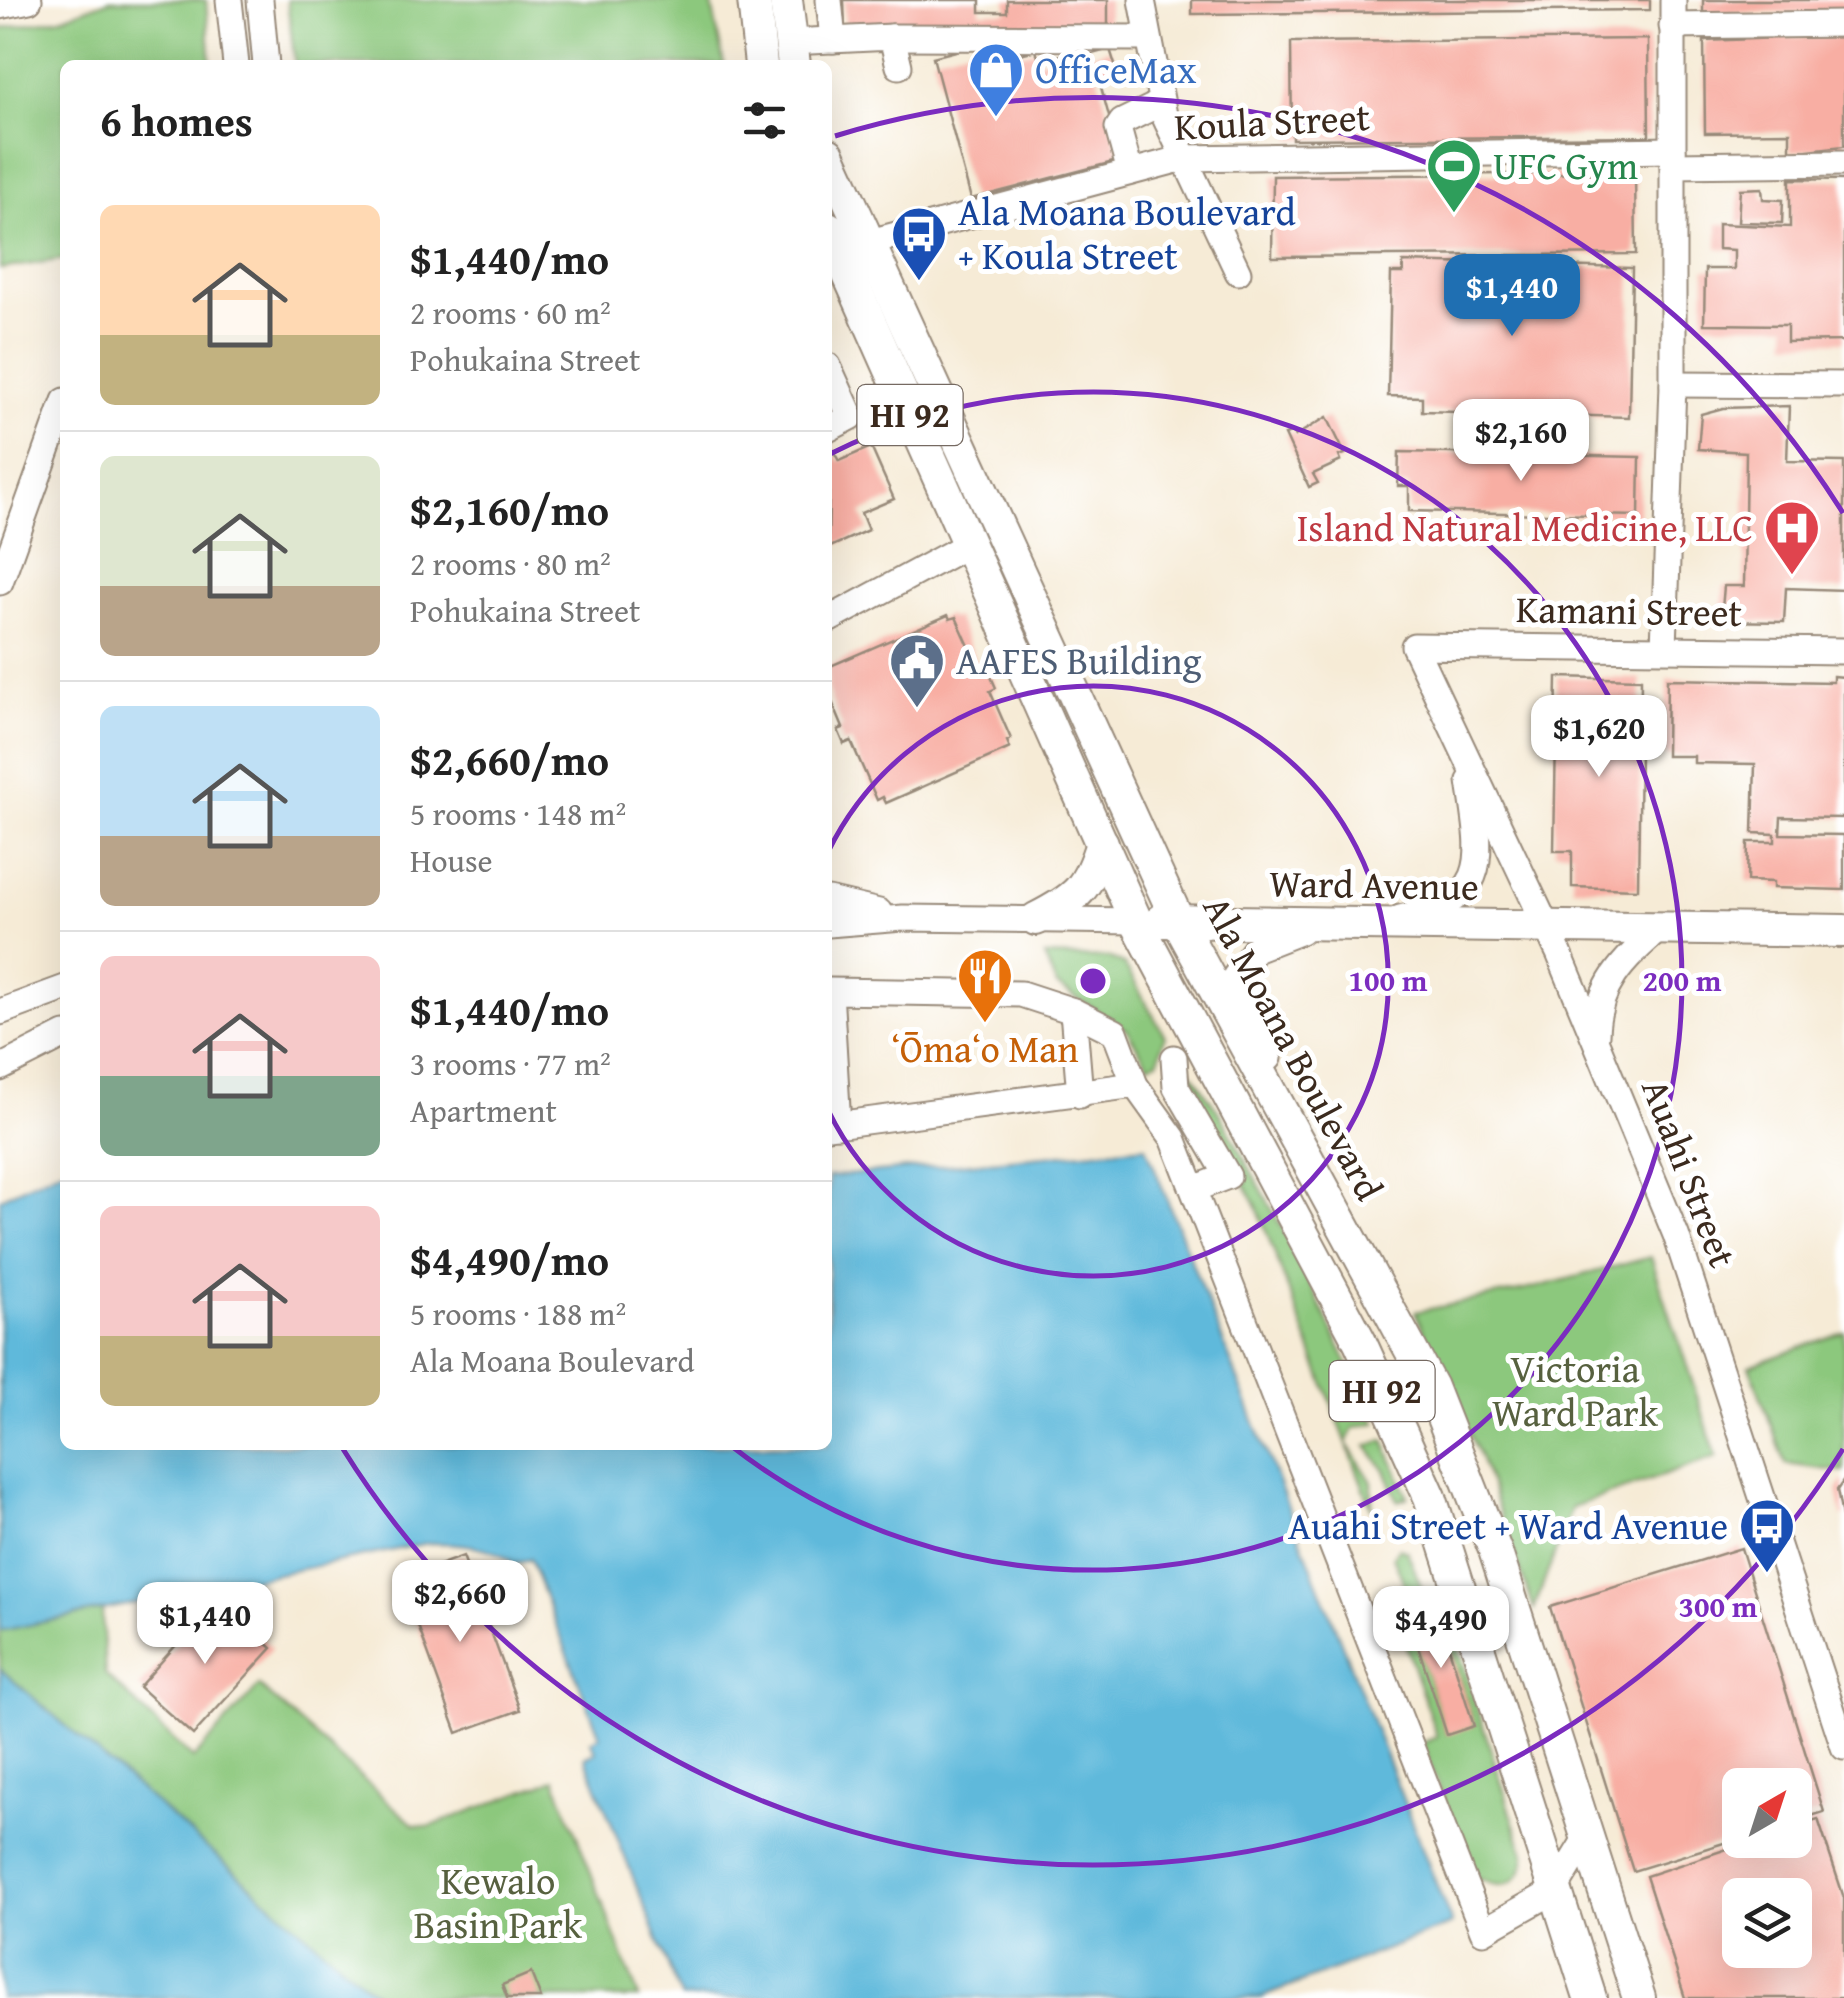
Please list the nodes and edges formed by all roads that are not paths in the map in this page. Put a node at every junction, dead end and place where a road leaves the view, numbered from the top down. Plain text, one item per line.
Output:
1 (29, 0) edge
2 (229, 0) edge
3 (260, 0) edge
4 (754, 0) edge
5 (786, 0) edge
6 (830, 0) edge
7 (1142, 0) edge
8 (1672, 0) edge
9 (0, 6) edge
10 (1844, 24) edge
11 (1672, 26) junction
12 (892, 37) junction
13 (1147, 38) junction
14 (833, 40) junction
15 (792, 53) edge
16 (235, 60) edge
17 (266, 60) edge
18 (760, 60) edge
19 (899, 66) dead end
20 (1162, 103) junction
21 (1184, 158) junction
22 (1673, 158) junction
23 (832, 162) edge
24 (1844, 163) edge
25 (1130, 172) junction
26 (870, 242) junction
27 (832, 245) edge
28 (832, 247) edge
29 (1238, 272) dead end
30 (832, 375) edge
31 (1672, 384) junction
32 (1844, 385) edge
33 (60, 416) edge
34 (832, 426) edge
35 (968, 545) junction
36 (0, 582) edge
37 (832, 618) edge
38 (1414, 646) joint
39 (1664, 648) junction
40 (1844, 650) edge
41 (1467, 756) junction
42 (1102, 843) junction
43 (832, 901) edge
44 (903, 918) junction
45 (1036, 920) junction
46 (1136, 921) junction
47 (1178, 922) junction
48 (832, 924) edge
49 (1353, 924) junction
50 (1547, 927) junction
51 (1658, 928) junction
52 (1844, 931) edge
53 (60, 990) edge
54 (832, 992) edge
55 (1073, 1011) junction
56 (0, 1012) edge
57 (60, 1038) edge
58 (1596, 1040) junction
59 (1174, 1058) dead end
60 (0, 1068) edge
61 (1135, 1085) junction
62 (832, 1092) edge
63 (1080, 1095) junction
64 (833, 1125) edge
65 (1194, 1189) junction
66 (1338, 1214) junction
67 (1833, 1675) edge
68 (1844, 1747) edge
69 (1587, 1837) junction
70 (1554, 1891) junction
71 (1590, 1998) edge
72 (1639, 1998) edge

1 - 9 street
2 - 16 street
3 - 17 street
4 - 18 main road
5 - 15 main road
6 - 14 street
7 - 13 street
8 - 11 street
10 - 11 street
11 - 22 street
12 - 13 street
12 - 14 street
12 - 19 street
13 - 20 street
14 - 15 street
20 - 21 street
20 - 25 street
21 - 22 street, Koula Street
21 - 25 street, Koula Street
21 - 29 street
22 - 24 street, Koula Street
22 - 31 street
23 - 26 main road, Ala Moana Boulevard / HI 92
25 - 26 street, Koula Street
26 - 27 street, Koula Street
26 - 47 main road, Ala Moana Boulevard / HI 92
28 - 35 main road, HI 92
30 - 34 street
31 - 32 street
31 - 39 street
33 - 36 street
35 - 37 street
35 - 42 main road, HI 92
38 - 39 street, Kamani Street
38 - 41 street, Auahi Street
39 - 40 street, Kamani Street
41 - 49 street
41 - 50 street, Auahi Street
42 - 45 main road
42 - 46 main road, HI 92
43 - 44 street, Ward Avenue
44 - 45 street, Ward Avenue
44 - 48 street, Ward Avenue
45 - 46 street, Ward Avenue
46 - 47 main road, Ward Avenue
46 - 70 main road, HI 92
47 - 49 main road, Ward Avenue
47 - 66 main road, Ala Moana Boulevard / HI 92
49 - 50 main road, Ward Avenue
49 - 66 street
50 - 51 main road, Ward Avenue
50 - 58 street, Auahi Street
51 - 52 main road, Ward Avenue
51 - 58 street
53 - 56 street
54 - 55 street
55 - 61 street
55 - 63 street
57 - 60 street
58 - 67 street, Auahi Street
59 - 65 street
61 - 63 street
61 - 65 street
62 - 64 street
63 - 64 street
65 - 70 street
66 - 69 main road, Ala Moana Boulevard / HI 92
67 - 68 street, Auahi Street
69 - 70 street
69 - 72 main road, Ala Moana Boulevard / HI 92
70 - 71 main road, HI 92

